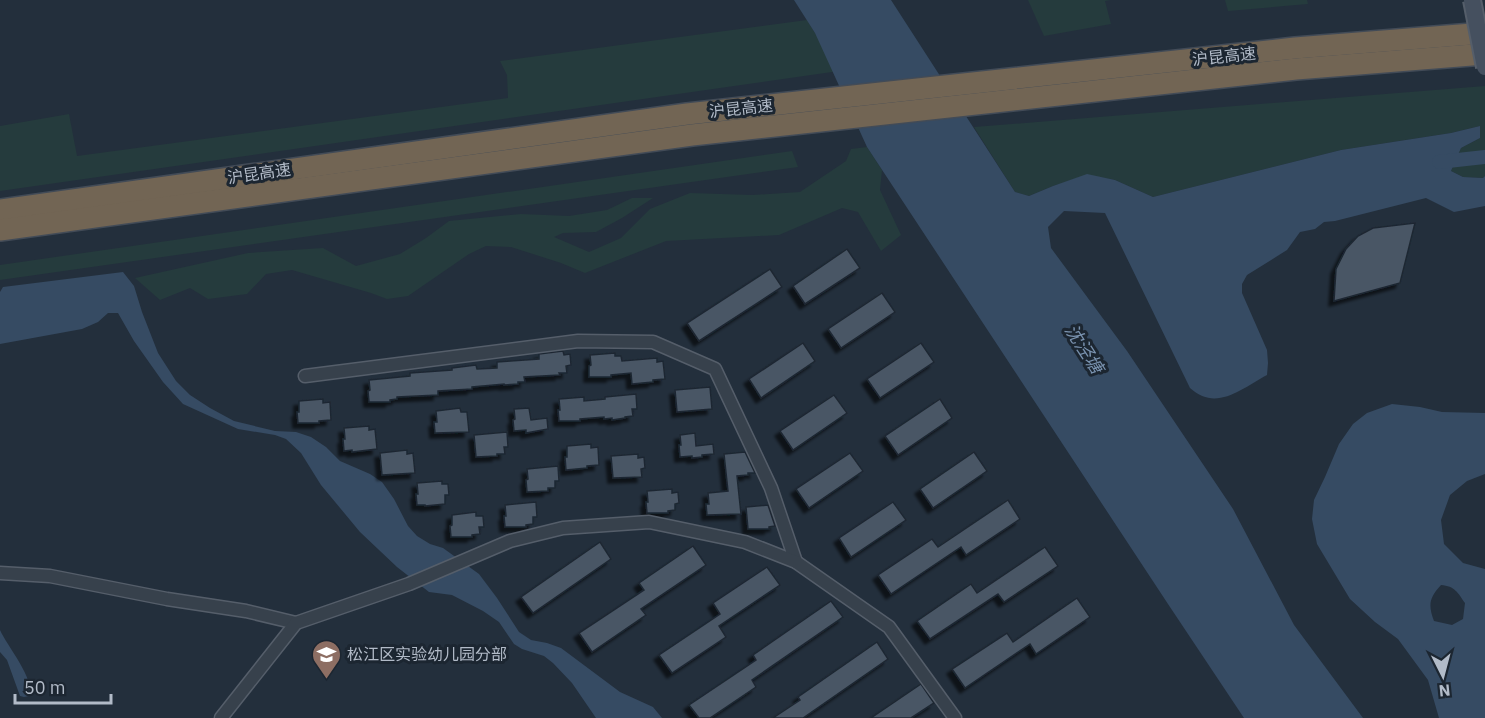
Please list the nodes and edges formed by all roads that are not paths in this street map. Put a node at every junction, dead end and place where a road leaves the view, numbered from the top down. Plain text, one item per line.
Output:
1 (1472, 0) edge
2 (1485, 33) edge
3 (1485, 54) edge
4 (1485, 67) edge
5 (784, 114) junction
6 (0, 210) edge
7 (0, 230) edge
8 (305, 376) dead end
9 (796, 562) junction
10 (0, 573) edge
11 (296, 623) junction
12 (221, 718) edge
13 (955, 718) edge

1 - 4 main road, bridge
2 - 5 highway, 沪昆高速
3 - 5 highway, 沪昆高速
5 - 6 highway, 沪昆高速
5 - 7 highway, 沪昆高速
8 - 9 street
9 - 11 street
9 - 13 street
10 - 11 street
11 - 12 street

